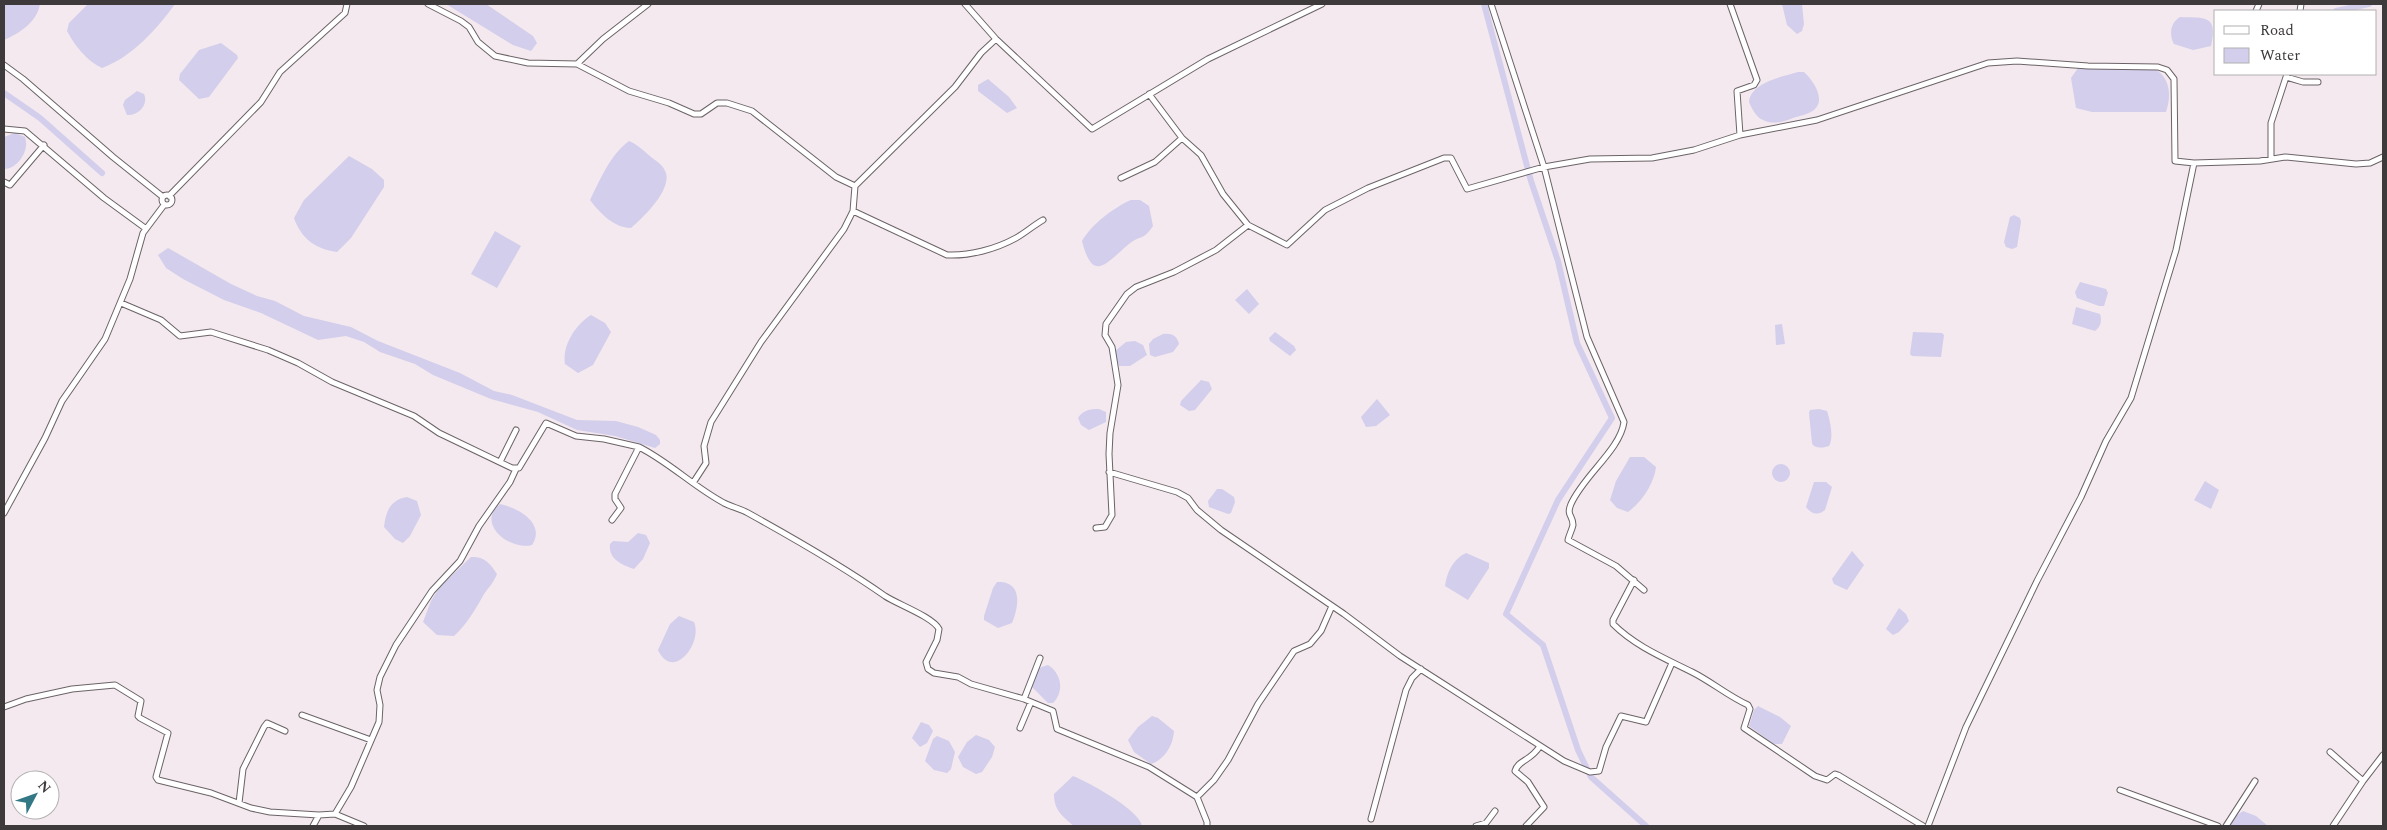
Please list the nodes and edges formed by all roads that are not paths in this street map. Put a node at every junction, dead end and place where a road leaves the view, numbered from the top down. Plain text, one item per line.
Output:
1 (347, 4) edge
2 (428, 4) edge
3 (648, 4) edge
4 (965, 4) edge
5 (1322, 4) edge
6 (1491, 4) edge
7 (1730, 4) edge
8 (996, 39) junction
9 (577, 64) junction
10 (4, 65) edge
11 (2286, 76) edge
12 (2318, 82) dead end
13 (1149, 94) junction
14 (4, 130) edge
15 (1740, 135) junction
16 (1182, 138) junction
17 (44, 146) junction
18 (2271, 158) junction
19 (2383, 158) edge
20 (2194, 164) junction
21 (1541, 168) junction
22 (1120, 178) dead end
23 (4, 182) edge
24 (855, 186) junction
25 (170, 196) junction
26 (163, 197) junction
27 (164, 204) junction
28 (853, 212) junction
29 (1043, 220) dead end
30 (1248, 225) junction
31 (145, 228) junction
32 (121, 303) junction
33 (516, 430) dead end
34 (639, 447) junction
35 (500, 462) junction
36 (516, 469) junction
37 (1109, 472) junction
38 (693, 483) junction
39 (4, 513) edge
40 (612, 520) dead end
41 (1096, 528) dead end
42 (1634, 580) junction
43 (1644, 590) dead end
44 (1332, 606) junction
45 (1040, 658) dead end
46 (1672, 663) junction
47 (1422, 669) junction
48 (1024, 699) junction
49 (1031, 702) junction
50 (4, 707) edge
51 (302, 715) dead end
52 (1020, 728) dead end
53 (285, 730) dead end
54 (371, 740) junction
55 (1540, 746) junction
56 (2330, 752) dead end
57 (2383, 755) edge
58 (2255, 781) dead end
59 (2363, 781) junction
60 (2120, 790) dead end
61 (1197, 798) junction
62 (239, 803) junction
63 (1495, 811) dead end
64 (336, 814) junction
65 (319, 815) junction
66 (1371, 819) dead end
67 (313, 826) edge
68 (364, 826) edge
69 (1207, 826) edge
70 (1476, 826) edge
71 (1526, 826) edge
72 (1923, 826) edge
73 (1928, 826) edge
74 (2218, 826) edge
75 (2226, 826) edge
76 (2333, 826) edge

1 - 25 street
2 - 9 street
3 - 9 street
4 - 8 street
5 - 13 street
6 - 21 street
7 - 15 street
8 - 13 street
8 - 24 street
9 - 24 street
10 - 26 street
11 - 12 street
11 - 18 street
13 - 16 street
14 - 17 street
15 - 20 street
15 - 21 street
16 - 22 street
16 - 30 street
17 - 23 street
17 - 31 street
18 - 19 street
18 - 20 street
20 - 73 street
21 - 30 street
21 - 42 street
24 - 28 street
25 - 26 street
25 - 27 street
26 - 27 street
27 - 31 street
28 - 29 street
28 - 38 street
30 - 37 street
31 - 32 street
32 - 35 street
32 - 39 street
33 - 35 street
34 - 36 street
34 - 38 street
34 - 40 street
35 - 36 street
36 - 54 street
37 - 41 street
37 - 44 street
38 - 48 street
42 - 43 street
42 - 46 street
44 - 47 street
44 - 61 street
45 - 48 street
46 - 55 street
46 - 72 street
47 - 55 street
47 - 66 street
48 - 49 street
49 - 52 street
49 - 61 street
50 - 62 street
51 - 54 street
53 - 62 street
54 - 64 street
55 - 71 street
56 - 59 street
57 - 59 street
58 - 75 street
59 - 76 street
60 - 74 street
61 - 69 street
62 - 65 street
63 - 70 street
64 - 65 street
64 - 68 street
65 - 67 street

